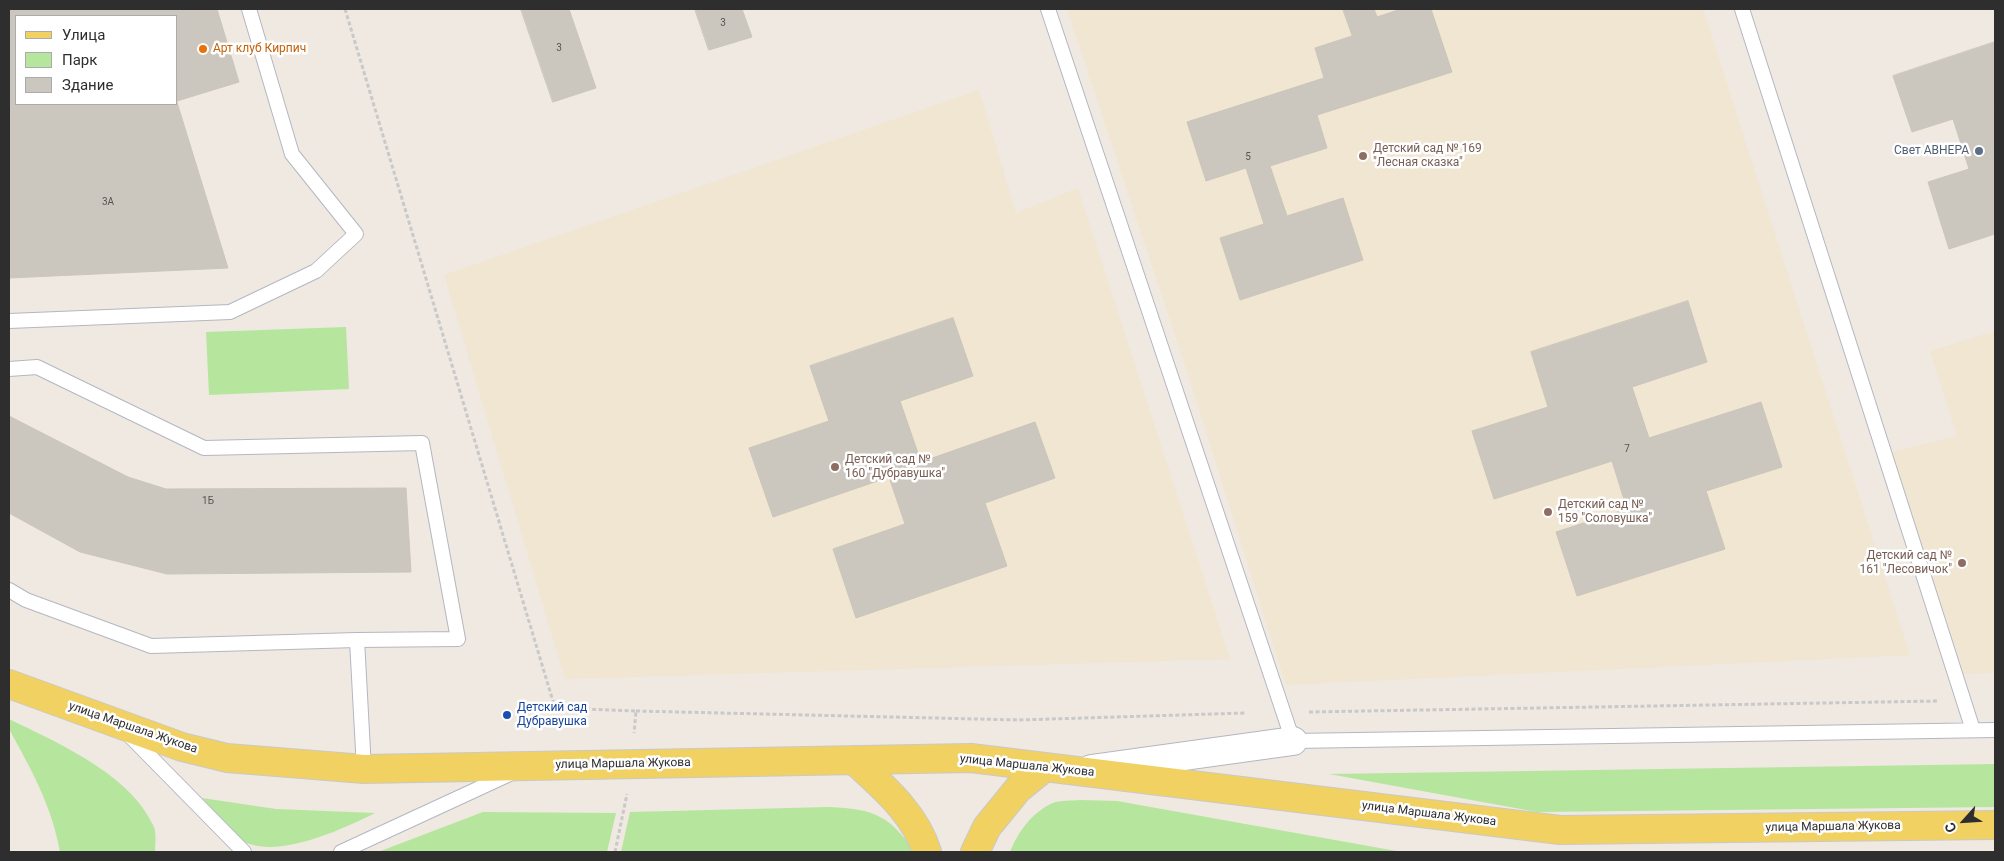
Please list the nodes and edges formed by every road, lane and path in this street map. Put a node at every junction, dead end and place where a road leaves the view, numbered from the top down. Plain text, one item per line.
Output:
1 (249, 9) edge
2 (345, 9) edge
3 (1048, 9) edge
4 (1742, 9) edge
5 (9, 321) edge
6 (9, 369) edge
7 (9, 590) edge
8 (357, 640) junction
9 (9, 684) edge
10 (1962, 700) junction
11 (636, 711) junction
12 (1284, 712) junction
13 (117, 722) junction
14 (1973, 730) junction
15 (1995, 730) edge
16 (1293, 740) junction
17 (854, 760) junction
18 (631, 764) junction
19 (528, 766) junction
20 (1046, 767) junction
21 (364, 769) junction
22 (1076, 771) junction
23 (1995, 825) edge
24 (244, 852) edge
25 (341, 852) edge
26 (615, 852) edge
27 (927, 852) edge
28 (975, 852) edge

1 - 5 lane
2 - 11 path
3 - 12 lane
4 - 10 lane
6 - 8 lane
7 - 8 lane
8 - 21 lane
9 - 13 main road, улица Маршала Жукова
10 - 12 path
10 - 14 lane
11 - 12 path
11 - 18 path
12 - 16 lane
13 - 21 main road, улица Маршала Жукова
13 - 24 lane
14 - 15 lane
14 - 16 lane
16 - 22 street
17 - 18 main road, улица Маршала Жукова
17 - 20 main road, улица Маршала Жукова
17 - 27 main road
18 - 19 main road, улица Маршала Жукова
18 - 26 path
19 - 21 main road, улица Маршала Жукова
19 - 25 lane
20 - 22 main road, улица Маршала Жукова
20 - 28 main road
22 - 23 main road, улица Маршала Жукова

